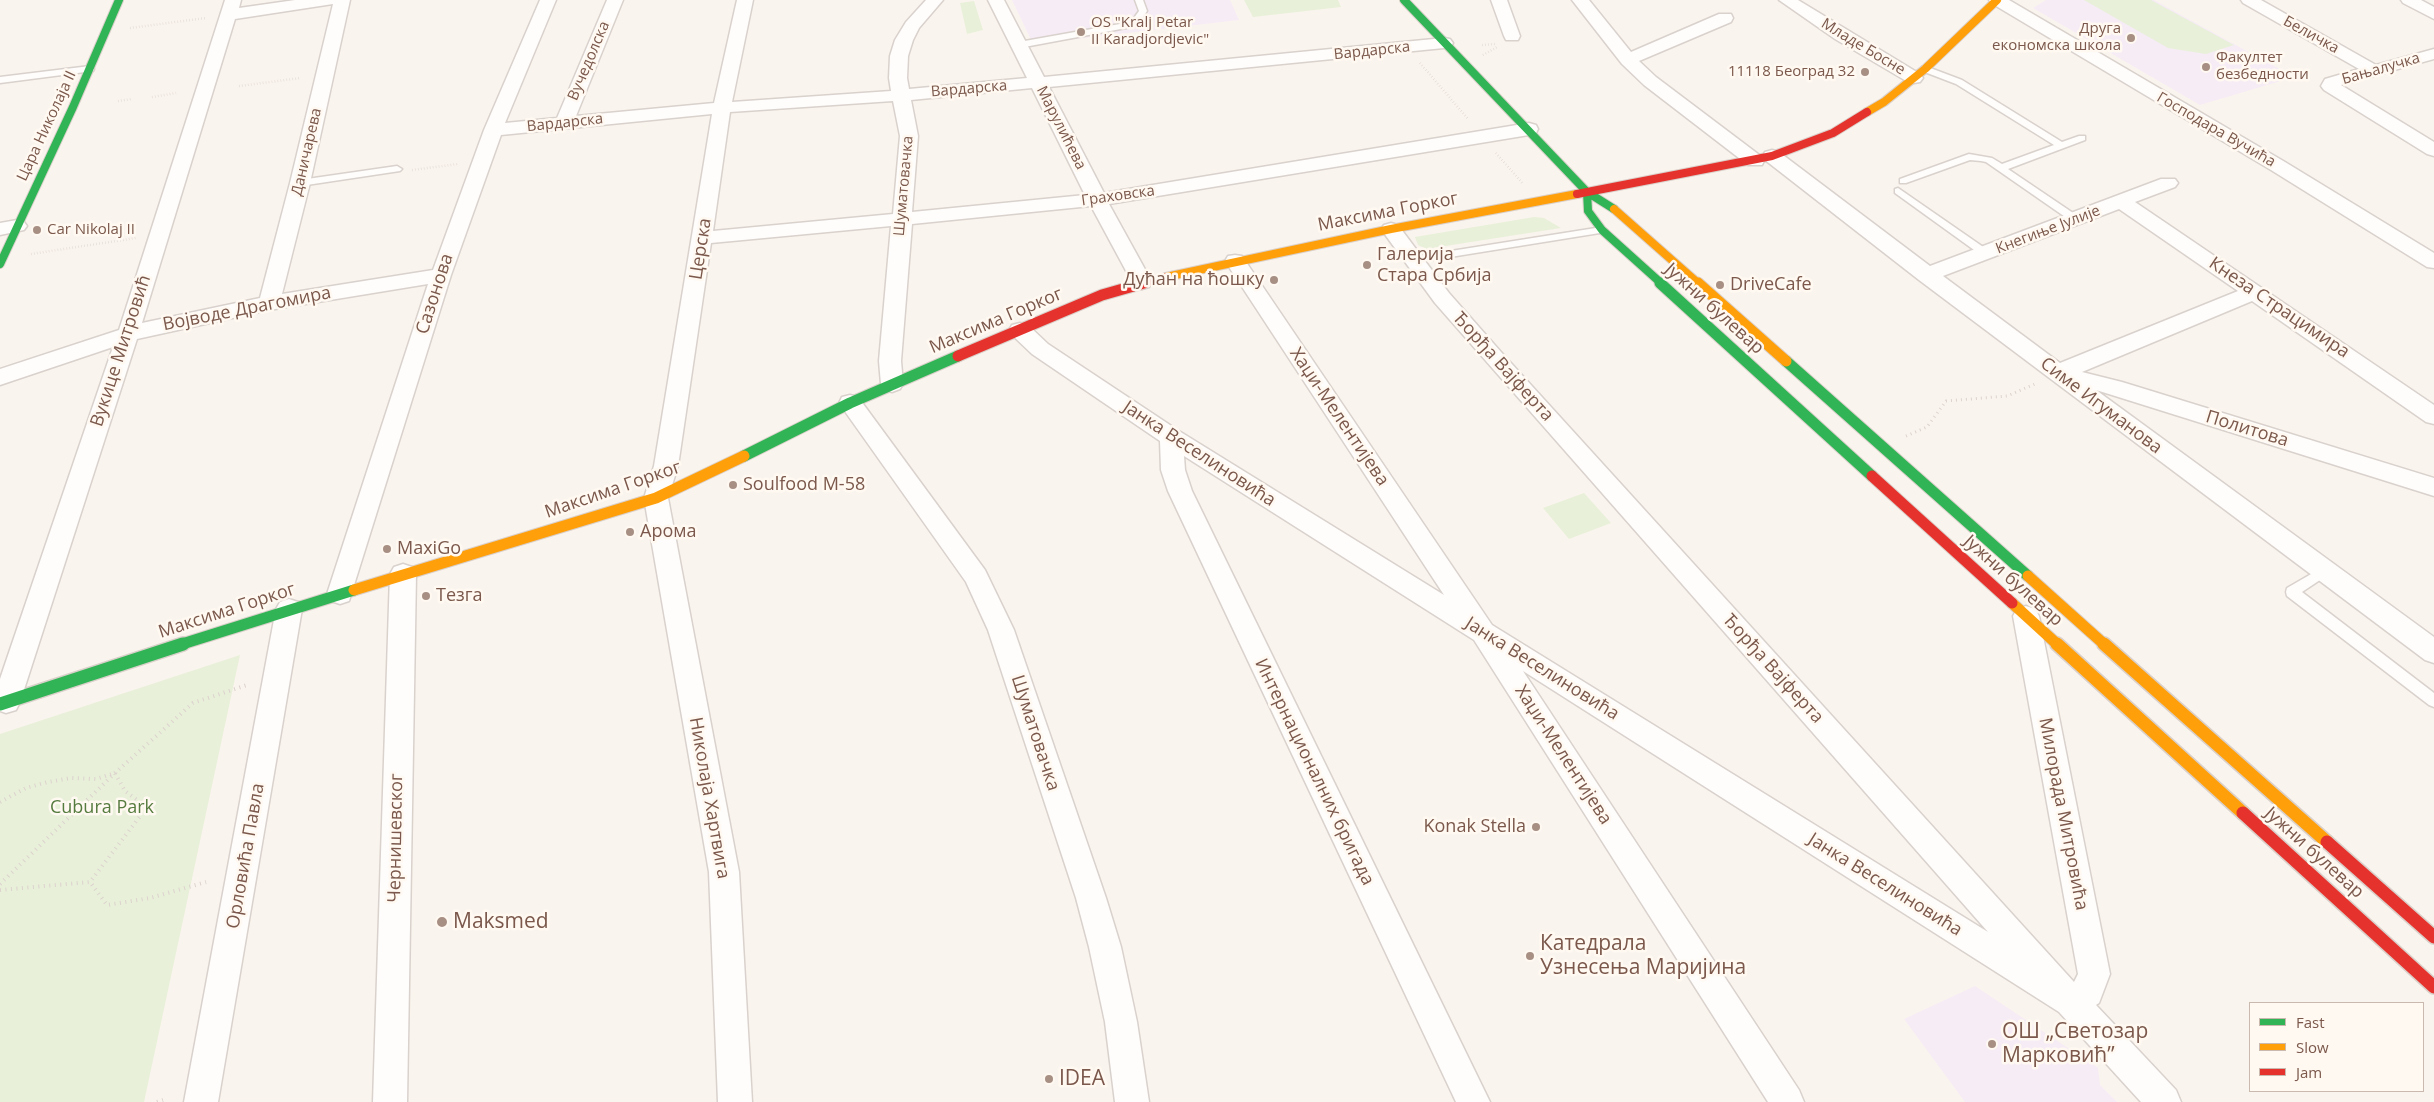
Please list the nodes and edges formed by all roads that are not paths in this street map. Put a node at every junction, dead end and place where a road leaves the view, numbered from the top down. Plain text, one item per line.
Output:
1 (120, 0) edge
2 (328, 0) edge
3 (342, 0) edge
4 (548, 0) edge
5 (616, 0) edge
6 (745, 0) edge
7 (935, 0) edge
8 (996, 0) edge
9 (1138, 0) edge
10 (1404, 0) edge
11 (1499, 0) edge
12 (1580, 0) edge
13 (1787, 0) edge
14 (1997, 0) edge
15 (2249, 0) edge
16 (2409, 0) edge
17 (225, 11) edge
18 (2434, 14) edge
19 (1725, 18) dead end
20 (1506, 40) road end
21 (1444, 43) junction
22 (1019, 44) junction
23 (2434, 54) edge
24 (1628, 60) junction
25 (90, 68) junction
26 (2373, 70) junction
27 (1920, 73) junction
28 (0, 80) edge
29 (1038, 83) junction
30 (902, 95) junction
31 (722, 108) junction
32 (564, 123) junction
33 (493, 130) junction
34 (1529, 130) junction
35 (2082, 138) dead end
36 (2061, 146) junction
37 (2434, 150) edge
38 (1763, 158) junction
39 (2001, 168) junction
40 (398, 169) road end
41 (1904, 181) dead end
42 (300, 183) junction
43 (2168, 183) dead end
44 (1898, 191) dead end
45 (1587, 192) junction
46 (1097, 200) junction
47 (2122, 202) junction
48 (2075, 219) junction
49 (900, 220) junction
50 (8, 228) edge
51 (1391, 229) junction
52 (1602, 230) junction
53 (702, 238) junction
54 (1985, 253) junction
55 (1235, 260) junction
56 (1414, 260) junction
57 (1, 261) edge
58 (2434, 262) edge
59 (441, 275) junction
60 (1926, 275) junction
61 (1142, 282) junction
62 (2256, 292) junction
63 (269, 303) junction
64 (1020, 330) junction
65 (128, 334) junction
66 (2058, 373) junction
67 (0, 377) edge
68 (892, 384) junction
69 (850, 402) junction
70 (2434, 416) edge
71 (1171, 437) junction
72 (2434, 488) edge
73 (656, 498) junction
74 (2325, 571) junction
75 (403, 574) junction
76 (340, 594) junction
77 (289, 609) junction
78 (2026, 616) junction
79 (1481, 630) junction
80 (2434, 652) edge
81 (2434, 701) edge
82 (3, 703) edge
83 (2434, 936) edge
84 (2434, 987) edge
85 (2070, 1001) junction
86 (201, 1102) edge
87 (390, 1102) edge
88 (735, 1102) edge
89 (1132, 1102) edge
90 (1473, 1102) edge
91 (1788, 1102) edge
92 (2164, 1102) edge

1 - 25 main road, Цара Николаја II
2 - 17 street
3 - 42 street, Даничарева
4 - 33 street, Сазонова
5 - 32 street, Вучедолска
6 - 31 street, Церска
7 - 30 street, Шуматовачка
8 - 22 street, Марулићева
9 - 22 lane
10 - 21 main road, Јужни булевар
11 - 20 street
12 - 24 street, Симе Игуманова
13 - 27 street, Младе Босне
14 - 27 main road, Максима Горког
14 - 58 street, Господара Вучића
15 - 26 street, Беличка
16 - 18 street
17 - 65 street, Вукице Митровић
19 - 24 street
21 - 29 street, Вардарска
21 - 34 main road, Јужни булевар
22 - 29 street, Марулићева
23 - 26 street, Бањалучка
24 - 38 street, Симе Игуманова
25 - 28 lane
25 - 50 main road, Цара Николаја II
26 - 37 street, Бањалучка
27 - 36 lane
27 - 38 main road, Максима Горког
29 - 30 street, Вардарска
29 - 46 street, Марулићева
30 - 31 street, Вардарска
30 - 49 street, Шуматовачка
31 - 32 street, Вардарска
31 - 53 street, Церска
32 - 33 street, Вардарска
33 - 59 street, Сазонова
34 - 45 main road, Јужни булевар
34 - 46 street, Граховска
35 - 36 lane
36 - 39 lane
38 - 45 main road, Максима Горког
38 - 60 street, Симе Игуманова
39 - 41 lane
39 - 48 lane
40 - 42 lane
42 - 63 street, Даничарева
43 - 47 street, Кнегиње Јулије
44 - 54 lane
45 - 51 main road, Максима Горког
45 - 52 main road, Јужни булевар
45 - 83 main road, Јужни булевар
46 - 49 street, Граховска
46 - 61 street, Марулићева
47 - 48 street, Кнегиње Јулије
47 - 62 street, Кнеза Страцимира
48 - 54 street, Кнегиње Јулије
49 - 53 street, Граховска
49 - 68 street, Шуматовачка
50 - 57 main road, Цара Николаја II
51 - 55 main road, Максима Горког
51 - 56 street, Ђорђа Вајферта
52 - 56 lane
52 - 78 main road, Јужни булевар
53 - 73 street, Церска
54 - 60 street, Кнегиње Јулије
55 - 61 main road, Максима Горког
55 - 79 street, Хаџи-Мелентијева
56 - 85 street, Ђорђа Вајферта
59 - 63 street, Војводе Драгомира
59 - 76 street, Сазонова
60 - 66 street, Симе Игуманова
61 - 64 main road, Максима Горког
62 - 66 street
62 - 70 street, Кнеза Страцимира
63 - 65 street, Војводе Драгомира
64 - 68 main road, Максима Горког
64 - 71 street, Јанка Веселиновића
65 - 67 street, Војводе Драгомира
65 - 82 street, Вукице Митровић
66 - 72 street, Политова
66 - 74 street, Симе Игуманова
68 - 69 main road, Максима Горког
69 - 73 main road, Максима Горког
69 - 89 street, Шуматовачка
71 - 79 street, Јанка Веселиновића
71 - 90 street, Интернационалних бригада
73 - 75 main road, Максима Горког
73 - 88 street, Николаја Хартвига
74 - 80 street, Симе Игуманова
74 - 81 lane
75 - 76 main road, Максима Горког
75 - 87 street, Чернишевског
76 - 77 main road, Максима Горког
77 - 82 main road, Максима Горког
77 - 86 street, Орловића Павла
78 - 84 main road, Јужни булевар
78 - 85 street, Милорада Митровића
79 - 85 street, Јанка Веселиновића
79 - 91 street, Хаџи-Мелентијева
85 - 92 street, Ђорђа Вајферта

